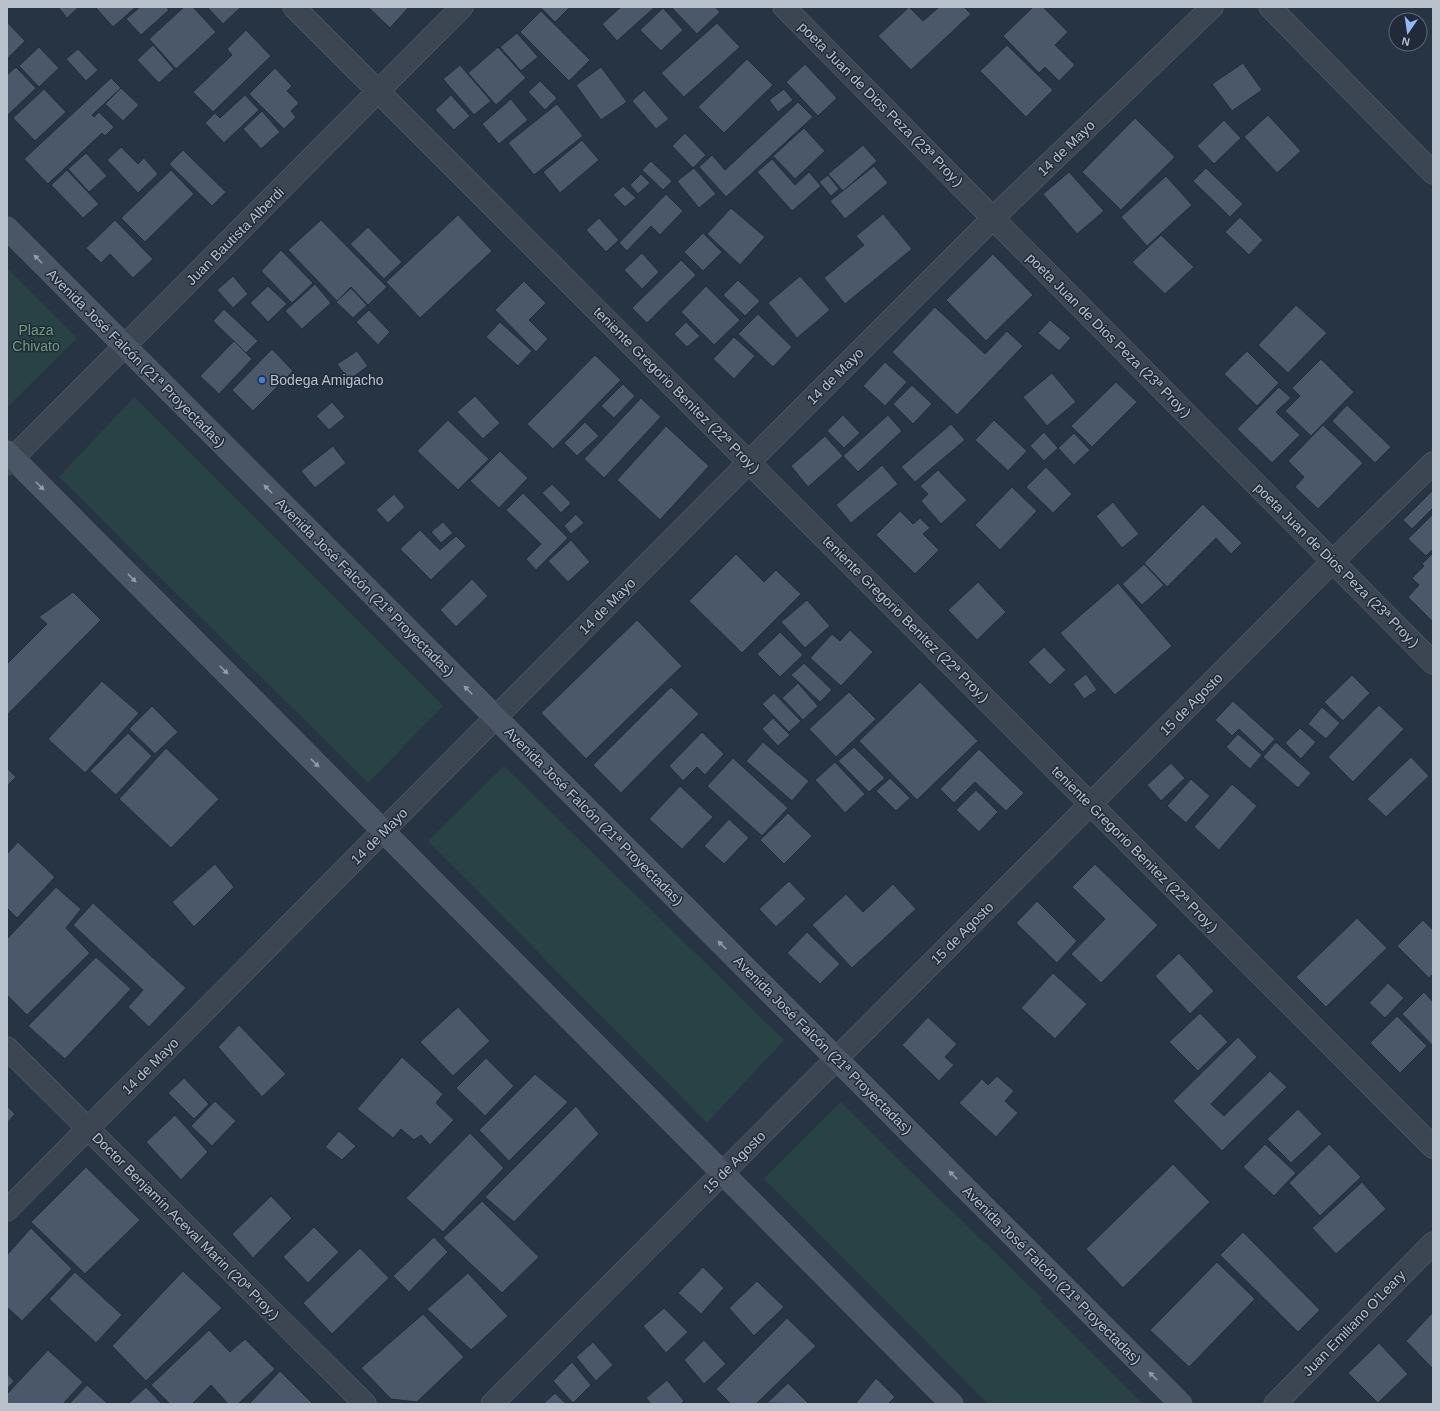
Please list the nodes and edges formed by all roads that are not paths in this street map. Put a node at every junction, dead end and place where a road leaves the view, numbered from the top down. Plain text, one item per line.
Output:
1 (294, 7) edge
2 (462, 7) edge
3 (784, 7) edge
4 (1212, 7) edge
5 (1270, 7) edge
6 (378, 92) junction
7 (1433, 173) edge
8 (993, 218) junction
9 (7, 228) edge
10 (125, 346) junction
11 (9, 458) edge
12 (749, 462) junction
13 (1433, 463) edge
14 (1333, 561) junction
15 (1433, 663) edge
16 (496, 718) junction
17 (1090, 805) junction
18 (384, 831) junction
19 (7, 1048) edge
20 (837, 1059) junction
21 (88, 1129) junction
22 (1433, 1147) edge
23 (723, 1173) junction
24 (7, 1210) edge
25 (1433, 1242) edge
26 (365, 1404) edge
27 (492, 1404) edge
28 (952, 1404) edge
29 (1181, 1404) edge
30 (1275, 1404) edge

1 - 6 street, teniente Gregorio Benitez (22ª Proy.)
2 - 6 street, Juan Bautista Alberdi
3 - 8 street, poeta Juan de Dios Peza (23ª Proy.)
4 - 8 street, 14 de Mayo
5 - 7 street
6 - 10 street, Juan Bautista Alberdi
6 - 12 street, teniente Gregorio Benitez (22ª Proy.)
8 - 12 street, 14 de Mayo
8 - 14 street, poeta Juan de Dios Peza (23ª Proy.)
10 -> 9 main road, Avenida José Falcón (21ª Proyectadas)
10 - 11 street, Juan Bautista Alberdi
16 -> 10 main road, Avenida José Falcón (21ª Proyectadas)
11 -> 18 main road
12 - 16 street, 14 de Mayo
12 - 17 street, teniente Gregorio Benitez (22ª Proy.)
13 - 14 street, 15 de Agosto
14 - 15 street, poeta Juan de Dios Peza (23ª Proy.)
14 - 17 street, 15 de Agosto
16 - 18 street, 14 de Mayo
20 -> 16 main road, Avenida José Falcón (21ª Proyectadas)
17 - 20 street, 15 de Agosto
17 - 22 street, teniente Gregorio Benitez (22ª Proy.)
18 - 21 street, 14 de Mayo
18 - 23 main road
19 - 21 street, Doctor Benjamín Aceval Marin (20ª Proy.)
20 - 23 street, 15 de Agosto
29 -> 20 main road, Avenida José Falcón (21ª Proyectadas)
21 - 24 street, 14 de Mayo
21 - 26 street, Doctor Benjamín Aceval Marin (20ª Proy.)
23 - 27 street, 15 de Agosto
23 - 28 main road
25 - 30 street, Juan Emiliano O'Leary

